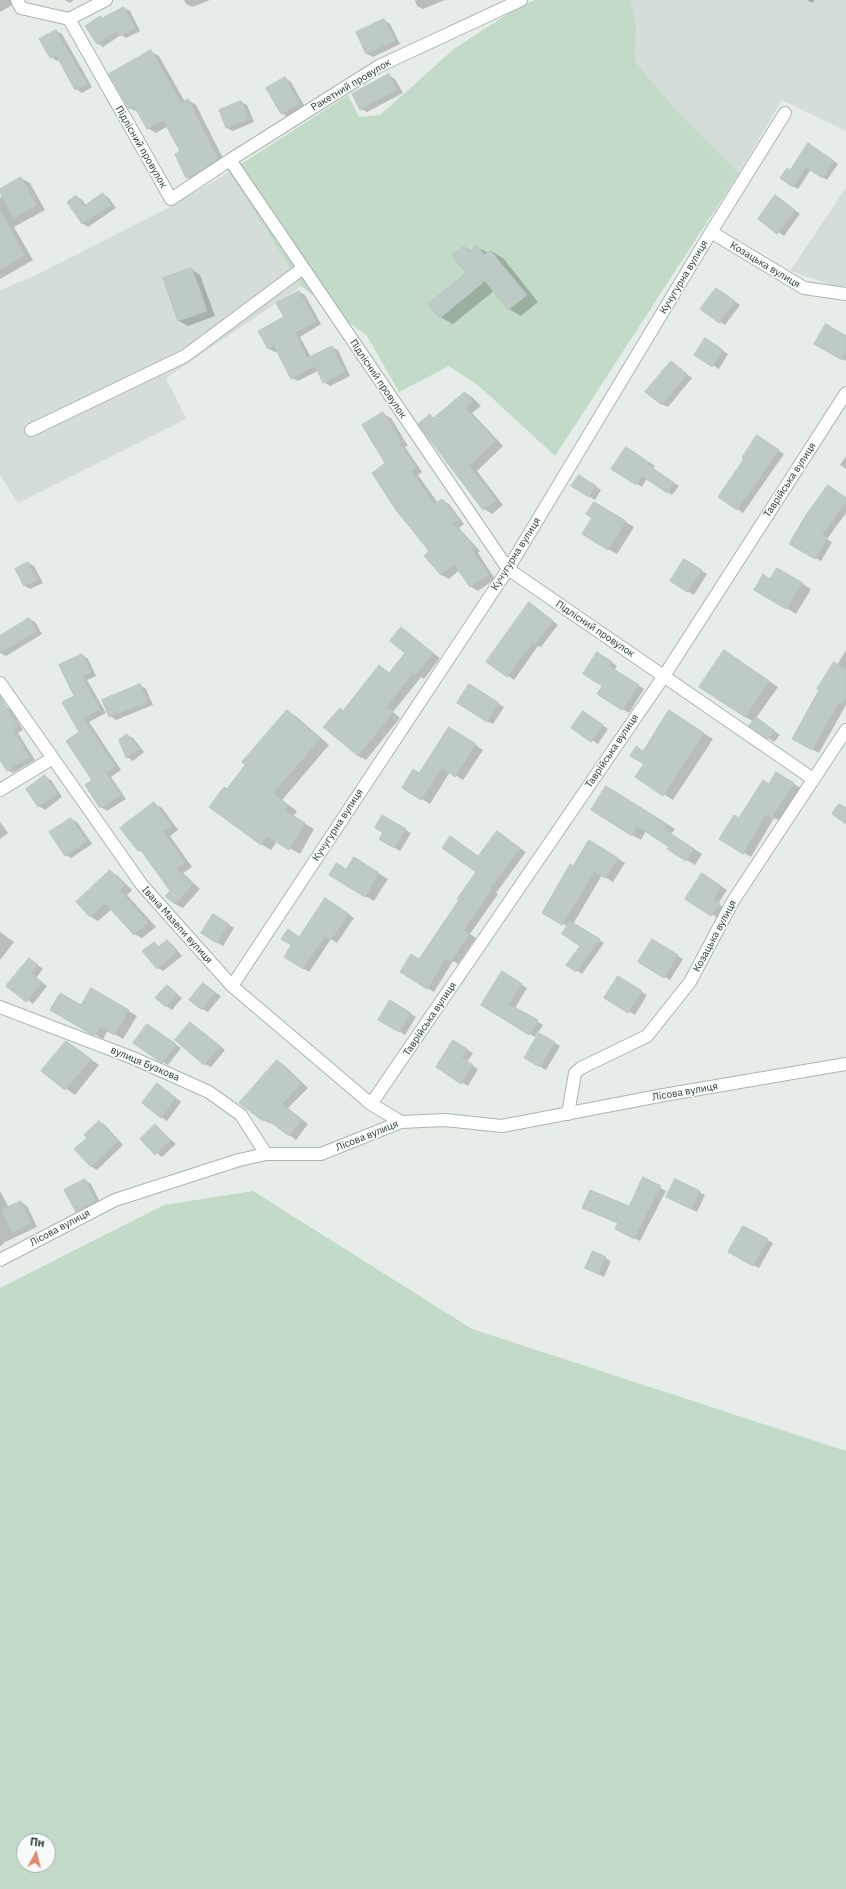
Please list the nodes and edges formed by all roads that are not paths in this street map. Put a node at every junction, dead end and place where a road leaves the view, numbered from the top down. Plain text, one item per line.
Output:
1 (18, 0) edge
2 (106, 0) edge
3 (521, 0) edge
4 (69, 19) junction
5 (785, 113) dead end
6 (230, 160) junction
7 (711, 232) junction
8 (302, 268) junction
9 (846, 294) edge
10 (846, 393) edge
11 (31, 430) dead end
12 (508, 569) junction
13 (664, 676) junction
14 (0, 683) edge
15 (846, 730) edge
16 (53, 758) junction
17 (813, 779) junction
18 (0, 790) edge
19 (232, 986) junction
20 (0, 1007) edge
21 (846, 1064) edge
22 (371, 1104) junction
23 (568, 1114) junction
24 (401, 1122) junction
25 (266, 1154) junction
26 (0, 1260) edge

1 - 4 street
2 - 4 street
3 - 6 street, Ракетний провулок
4 - 6 street, Підлісний провулок
5 - 7 street, Кучугурна вулиця
6 - 8 street, Підлісний провулок
7 - 9 street, Козацька вулиця
7 - 12 street, Кучугурна вулиця
8 - 11 street
8 - 12 street, Підлісний провулок
10 - 13 street, Таврійська вулиця
12 - 13 street, Підлісний провулок
12 - 19 street, Кучугурна вулиця
13 - 17 street, Підлісний провулок
13 - 22 street, Таврійська вулиця
14 - 16 street, Івана Мазепи вулиця
15 - 17 street, Козацька вулиця
16 - 18 street
16 - 19 street, Івана Мазепи вулиця
17 - 23 street, Козацька вулиця
19 - 22 street, Івана Мазепи вулиця
20 - 25 street, вулиця Бузкова
21 - 23 street, Лісова вулиця
22 - 24 street, Івана Мазепи вулиця
23 - 24 street, Лісова вулиця
24 - 25 street, Лісова вулиця
25 - 26 street, Лісова вулиця

